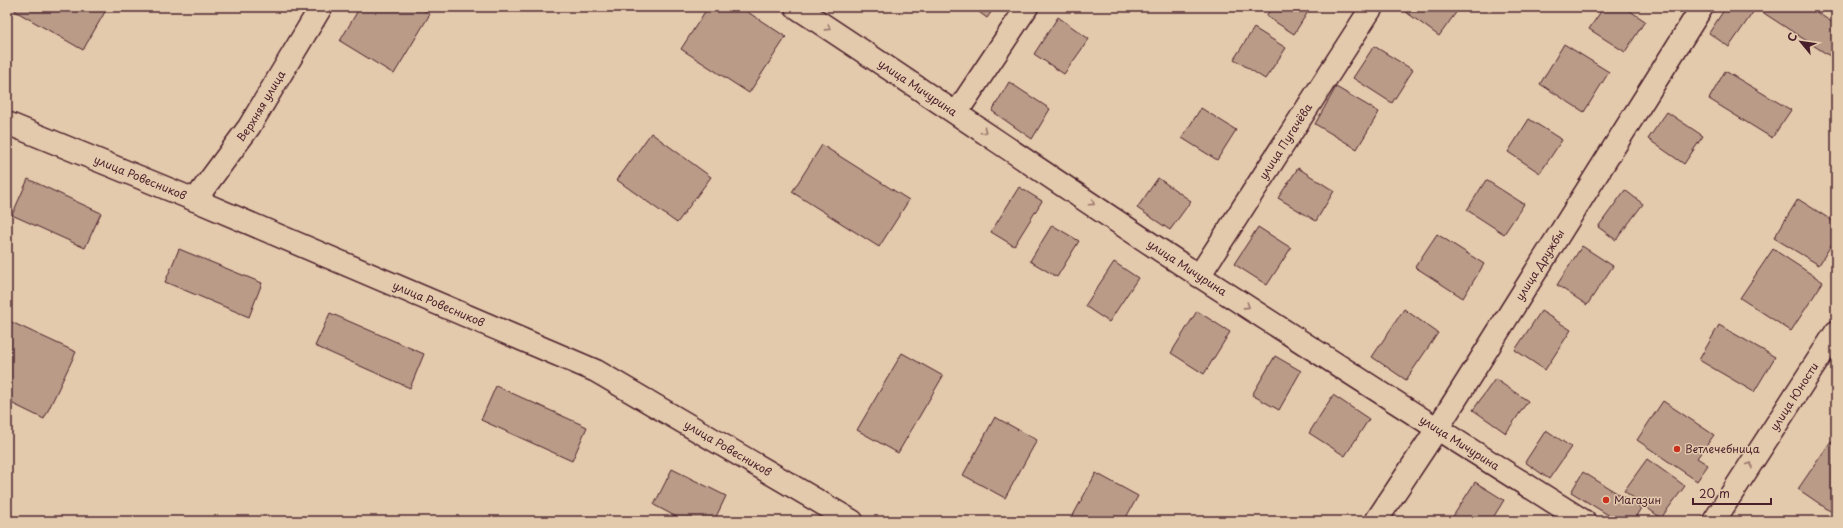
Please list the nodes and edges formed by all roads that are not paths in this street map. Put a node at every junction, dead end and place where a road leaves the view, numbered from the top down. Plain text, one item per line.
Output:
1 (321, 7) edge
2 (796, 7) edge
3 (1027, 7) edge
4 (1372, 7) edge
5 (1702, 7) edge
6 (957, 112) junction
7 (7, 123) edge
8 (195, 200) junction
9 (1200, 276) junction
10 (1836, 332) edge
11 (1437, 429) junction
12 (852, 521) edge
13 (1376, 521) edge
14 (1584, 521) edge
15 (1714, 521) edge

1 - 8 street, Верхняя улица
2 -> 6 street, улица Мичурина
3 - 6 street
4 - 9 street, улица Пугачёва
5 - 11 street, улица Дружбы
6 -> 9 street, улица Мичурина
7 - 8 street, улица Ровесников
8 - 12 street, улица Ровесников
9 -> 11 street, улица Мичурина
15 -> 10 street, улица Юности
11 - 13 street, улица Дружбы
11 - 14 street, улица Мичурина

